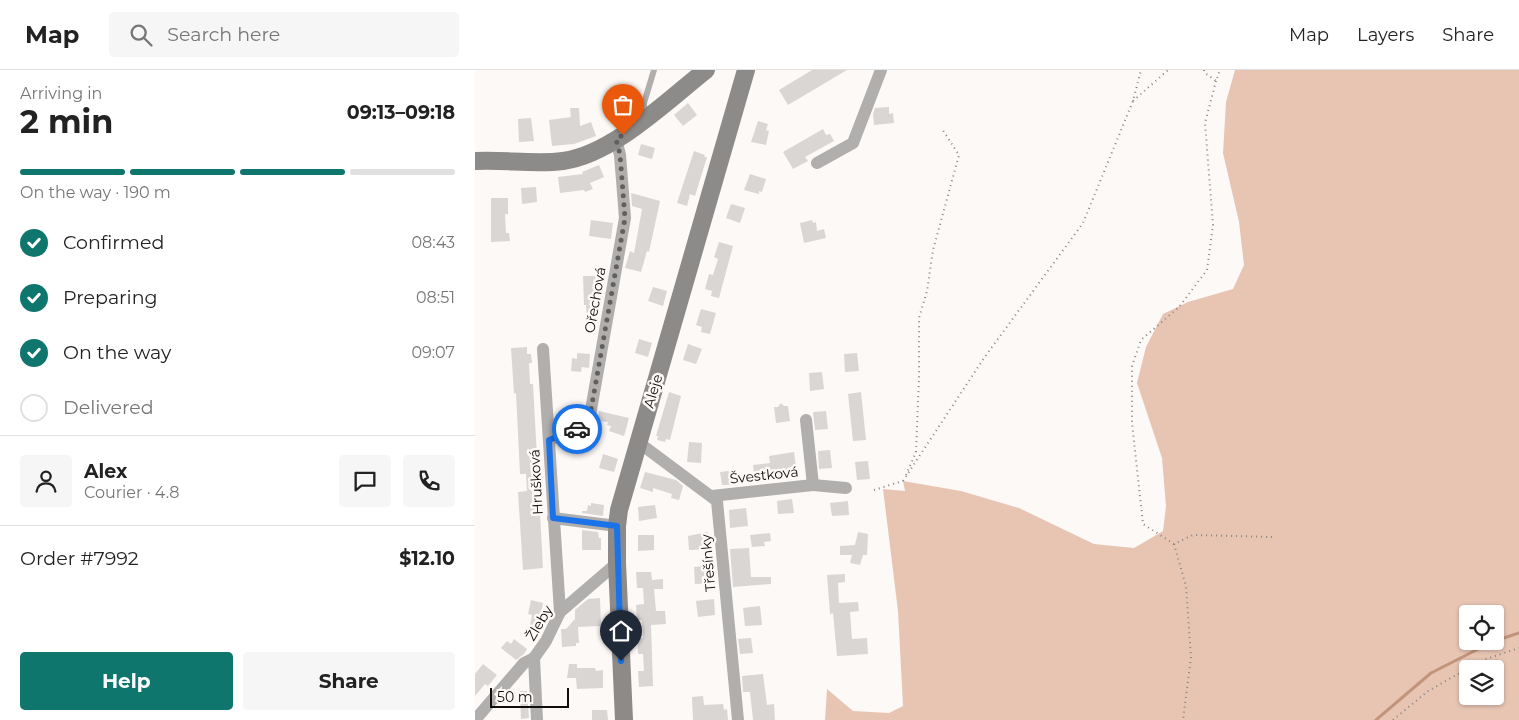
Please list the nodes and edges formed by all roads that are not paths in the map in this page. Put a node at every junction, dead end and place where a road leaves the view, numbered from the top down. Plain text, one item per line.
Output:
1 (654, 70) edge
2 (706, 70) edge
3 (746, 70) edge
4 (881, 70) edge
5 (644, 119) junction
6 (616, 139) junction
7 (475, 161) edge
8 (817, 163) dead end
9 (543, 349) dead end
10 (805, 420) dead end
11 (549, 440) junction
12 (638, 442) junction
13 (813, 485) junction
14 (846, 488) dead end
15 (711, 496) junction
16 (553, 518) junction
17 (617, 526) junction
18 (617, 563) junction
19 (560, 612) junction
20 (534, 658) junction
21 (475, 720) edge
22 (537, 720) edge
23 (624, 720) edge
24 (738, 720) edge

1 - 5 lane
2 - 5 street
3 - 12 street, Aleje
4 - 8 street
5 - 6 street
6 - 7 street
6 - 11 street, Ořechová
9 - 11 street, Hrušková
10 - 13 street, Švestková
11 - 16 street, Hrušková
12 - 15 street
12 - 17 street, Aleje
13 - 14 street
13 - 15 street, Švestková
15 - 24 street, Třešínky
16 - 17 street
16 - 19 street, Hrušková
17 - 18 street, Aleje
18 - 19 street, Žleby
18 - 23 street, Aleje
19 - 20 street, Žleby
20 - 21 street
20 - 22 street, Žleby

